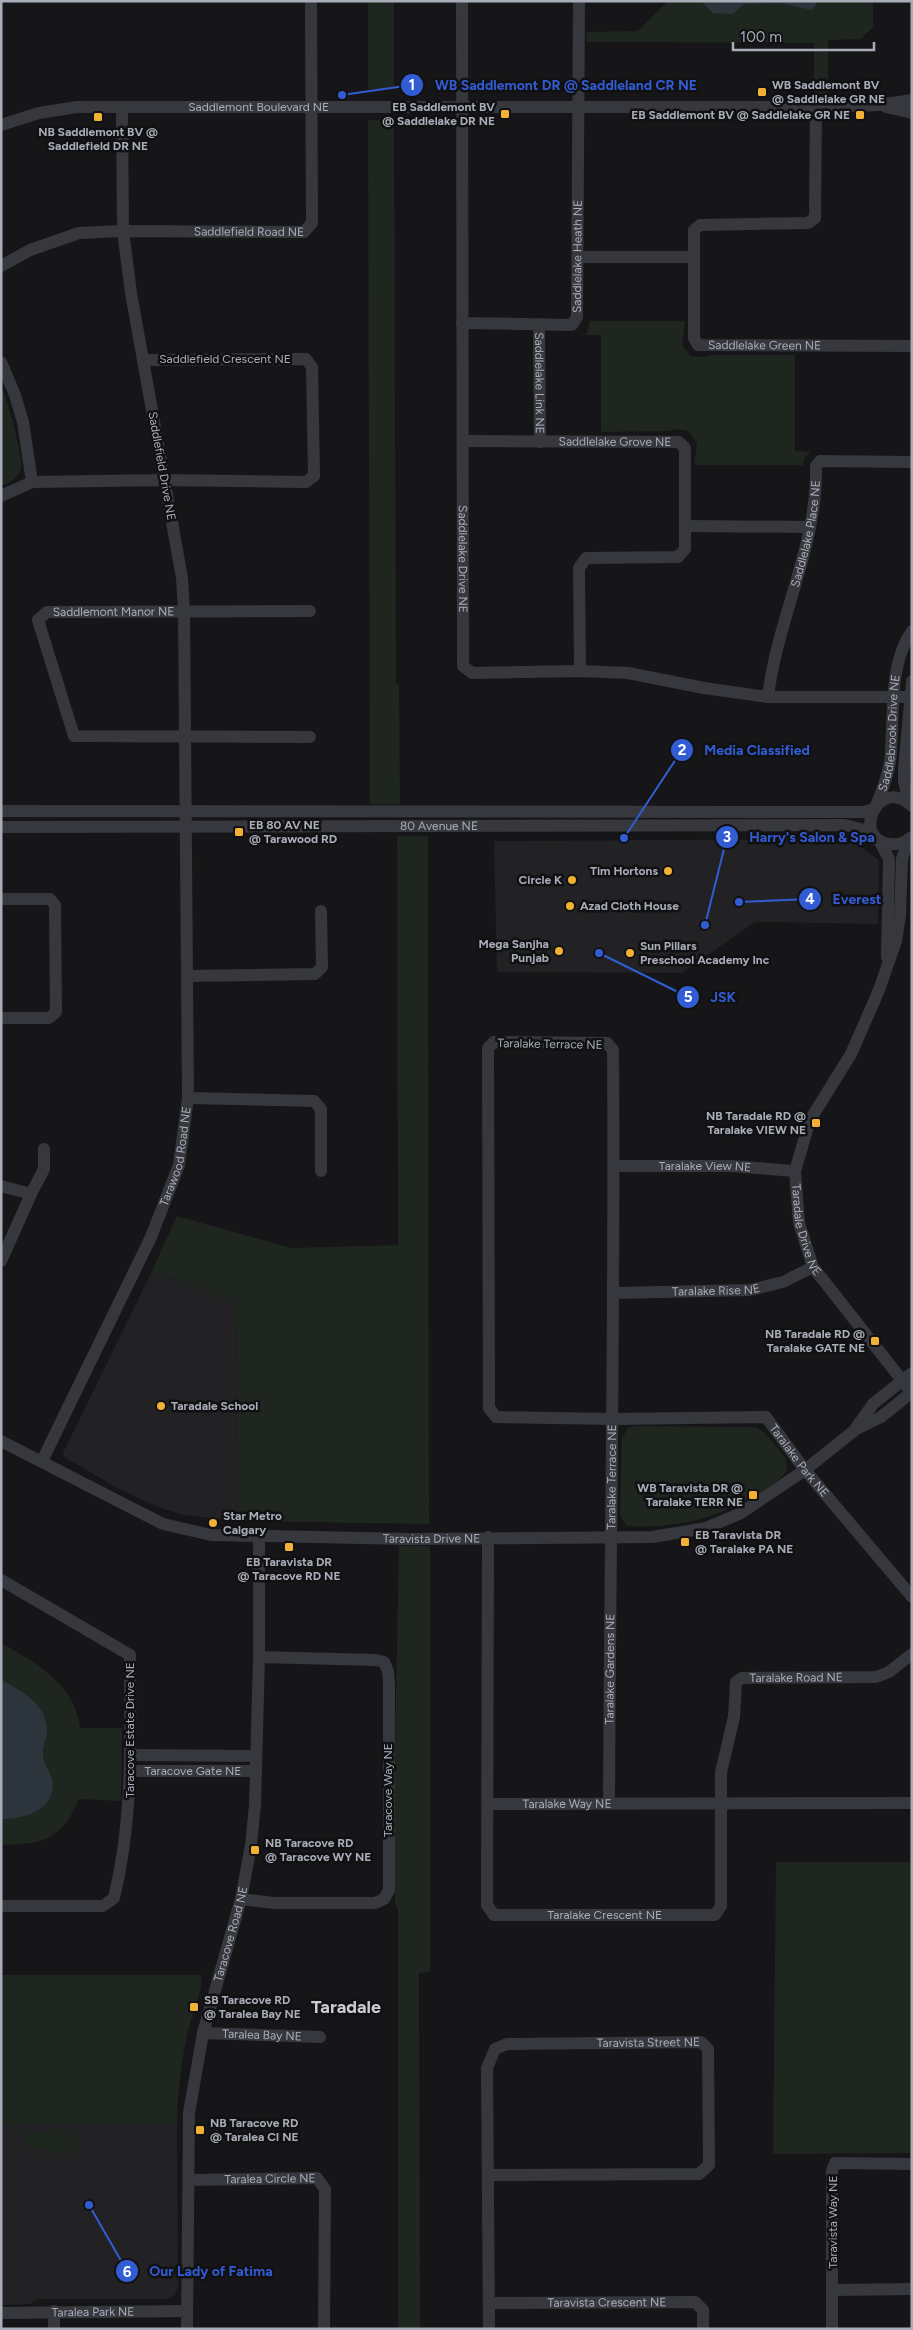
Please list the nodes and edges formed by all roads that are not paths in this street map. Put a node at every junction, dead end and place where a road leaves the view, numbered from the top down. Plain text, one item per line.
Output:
1 (310, 1) edge
2 (462, 1) edge
3 (579, 1) edge
4 (912, 100) edge
5 (879, 105) junction
6 (312, 106) junction
7 (462, 106) junction
8 (122, 107) junction
9 (579, 107) junction
10 (816, 107) junction
11 (912, 113) edge
12 (1, 125) edge
13 (123, 231) junction
14 (578, 257) junction
15 (694, 257) junction
16 (1, 266) edge
17 (462, 323) junction
18 (539, 324) junction
19 (912, 346) edge
20 (144, 360) junction
21 (1, 362) edge
22 (464, 441) junction
23 (540, 442) junction
24 (912, 462) edge
25 (164, 480) junction
26 (32, 482) junction
27 (1, 496) edge
28 (685, 526) junction
29 (810, 526) junction
30 (184, 611) junction
31 (310, 611) dead end
32 (912, 631) edge
33 (580, 671) junction
34 (912, 681) edge
35 (892, 696) junction
36 (768, 697) junction
37 (910, 697) edge
38 (184, 735) junction
39 (310, 737) dead end
40 (911, 805) edge
41 (875, 807) junction
42 (185, 811) junction
43 (1, 812) edge
44 (1, 826) edge
45 (185, 826) junction
46 (911, 837) edge
47 (877, 838) junction
48 (1, 899) edge
49 (321, 911) dead end
50 (887, 964) junction
51 (188, 976) junction
52 (1, 1018) edge
53 (188, 1098) junction
54 (44, 1149) dead end
55 (614, 1166) junction
56 (321, 1171) dead end
57 (795, 1171) junction
58 (1, 1186) edge
59 (31, 1194) junction
60 (1, 1261) edge
61 (813, 1267) junction
62 (614, 1293) junction
63 (907, 1377) edge
64 (912, 1392) edge
65 (614, 1419) junction
66 (854, 1430) junction
67 (1, 1441) edge
68 (42, 1461) junction
69 (805, 1470) junction
70 (611, 1536) junction
71 (259, 1537) junction
72 (488, 1537) junction
73 (1, 1580) edge
74 (912, 1597) edge
75 (912, 1654) edge
76 (259, 1657) junction
77 (132, 1755) junction
78 (256, 1756) junction
79 (131, 1770) junction
80 (255, 1771) junction
81 (912, 1802) edge
82 (609, 1803) junction
83 (722, 1803) junction
84 (489, 1804) junction
85 (241, 1899) junction
86 (1, 1906) edge
87 (203, 2033) junction
88 (320, 2037) dead end
89 (912, 2164) edge
90 (489, 2175) junction
91 (189, 2180) junction
92 (912, 2289) edge
93 (833, 2290) junction
94 (489, 2304) junction
95 (54, 2311) junction
96 (187, 2311) junction
97 (1, 2313) edge
98 (54, 2329) edge
99 (187, 2329) edge
100 (324, 2329) edge
101 (489, 2329) edge
102 (703, 2329) edge
103 (832, 2329) edge

1 - 6 street, Saddlefield Road NE
2 - 7 street, Saddlelake Drive NE
3 - 9 street, Saddlelake Heath NE
4 - 5 street, Saddlemont Boulevard NE
5 - 10 street, Saddlemont Boulevard NE
5 - 11 street, Saddlemont Boulevard NE
6 - 7 street, Saddlemont Boulevard NE
6 - 8 street, Saddlemont Boulevard NE
6 - 13 street, Saddlefield Road NE
7 - 9 street, Saddlemont Boulevard NE
7 - 17 street, Saddlelake Drive NE
8 - 12 street, Saddlemont Boulevard NE
8 - 13 street, Saddlefield Drive NE
9 - 10 street, Saddlemont Boulevard NE
9 - 14 street, Saddlelake Heath NE
10 - 15 street, Saddlelake Green NE
13 - 16 street, Saddlefield Road NE
13 - 20 street, Saddlefield Drive NE
14 - 15 street
14 - 18 street, Saddlelake Heath NE
15 - 19 street, Saddlelake Green NE
17 - 18 street, Saddlelake Heath NE
17 - 22 street, Saddlelake Drive NE
18 - 23 street, Saddlelake Link NE
20 - 25 street, Saddlefield Drive NE
20 - 25 street, Saddlefield Crescent NE
21 - 26 street
22 - 23 street, Saddlelake Grove NE
22 - 33 street, Saddlelake Drive NE
23 - 28 street, Saddlelake Grove NE
24 - 29 street, Saddlelake Place NE
25 - 26 street
25 - 30 street, Saddlefield Drive NE
26 - 27 street
28 - 29 street
28 - 33 street, Saddlelake Grove NE
29 - 36 street, Saddlelake Place NE
30 - 31 street
30 - 38 street, Saddlefield Drive NE
30 - 38 street, Saddlemont Manor NE
32 - 35 street, Saddlebrook Drive NE
33 - 36 street, Saddlelake Drive NE
34 - 37 street, Saddlebrook Drive NE
35 - 36 street, Saddlelake Drive NE
35 - 37 street, Saddlelake Drive NE
35 - 41 street, Saddlebrook Drive NE
37 - 40 street, Saddlebrook Drive NE
38 - 39 street
38 - 42 street, Saddlefield Drive NE
40 - 41 street, 80 Avenue NE
41 - 42 street, 80 Avenue NE
41 - 47 street, Saddlebrook Drive NE
42 - 43 street, 80 Avenue NE
42 - 45 street, Saddlefield Drive NE
44 - 45 street, 80 Avenue NE
45 - 47 street, 80 Avenue NE
45 - 51 street, Tarawood Road NE
46 - 47 street, 80 Avenue NE
46 - 50 street, Taradale Drive NE
47 - 50 street, Taradale Drive NE
48 - 52 street
49 - 51 street
50 - 57 street, Taradale Drive NE
51 - 53 street, Tarawood Road NE
53 - 56 street
53 - 68 street, Tarawood Road NE
54 - 59 street
55 - 57 street, Taralake View NE
55 - 62 street, Taralake Terrace NE
55 - 65 street, Taralake Terrace NE
57 - 61 street, Taradale Drive NE
58 - 59 street
59 - 60 street
61 - 62 street, Taralake Rise NE
61 - 63 street, Taradale Drive NE
62 - 65 street, Taralake Terrace NE
63 - 64 street, Taradale Drive NE
63 - 66 street, Taravista Drive NE
64 - 66 street, Taravista Drive NE
65 - 69 street, Taralake Park NE
65 - 70 street, Taralake Terrace NE
66 - 69 street, Taravista Drive NE
67 - 68 street, Taravista Drive NE
68 - 71 street, Taravista Drive NE
69 - 70 street, Taravista Drive NE
69 - 74 street, Taralake Park NE
70 - 72 street, Taravista Drive NE
70 - 82 street, Taralake Gardens NE
71 - 72 street, Taravista Drive NE
71 - 76 street, Taracove Road NE
72 - 84 street
73 - 77 street, Taracove Estate Drive NE
75 - 83 street, Taralake Road NE
76 - 78 street, Taracove Road NE
76 - 85 street, Taracove Way NE
77 - 78 street, Taracove Gate NE
77 - 79 street, Taracove Estate Drive NE
78 - 80 street, Taracove Road NE
79 - 80 street, Taracove Gate NE
79 - 86 street, Taracove Estate Drive NE
80 - 85 street, Taracove Road NE
81 - 83 street, Taralake Way NE
82 - 83 street, Taralake Way NE
82 - 84 street, Taralake Way NE
83 - 84 street, Taralake Crescent NE
85 - 87 street, Taracove Road NE
87 - 88 street, Taralea Bay NE
87 - 91 street, Taracove Road NE
89 - 93 street, Taravista Way NE
90 - 90 street, Taravista Street NE
90 - 94 street, Taravista Street NE
91 - 96 street, Taracove Road NE
91 - 100 street, Taralea Circle NE
92 - 93 street
93 - 103 street, Taravista Way NE
94 - 101 street, Taravista Street NE
94 - 102 street, Taravista Crescent NE
95 - 96 street, Taralea Park NE
95 - 97 street, Taralea Park NE
95 - 98 street
96 - 99 street, Taracove Road NE

